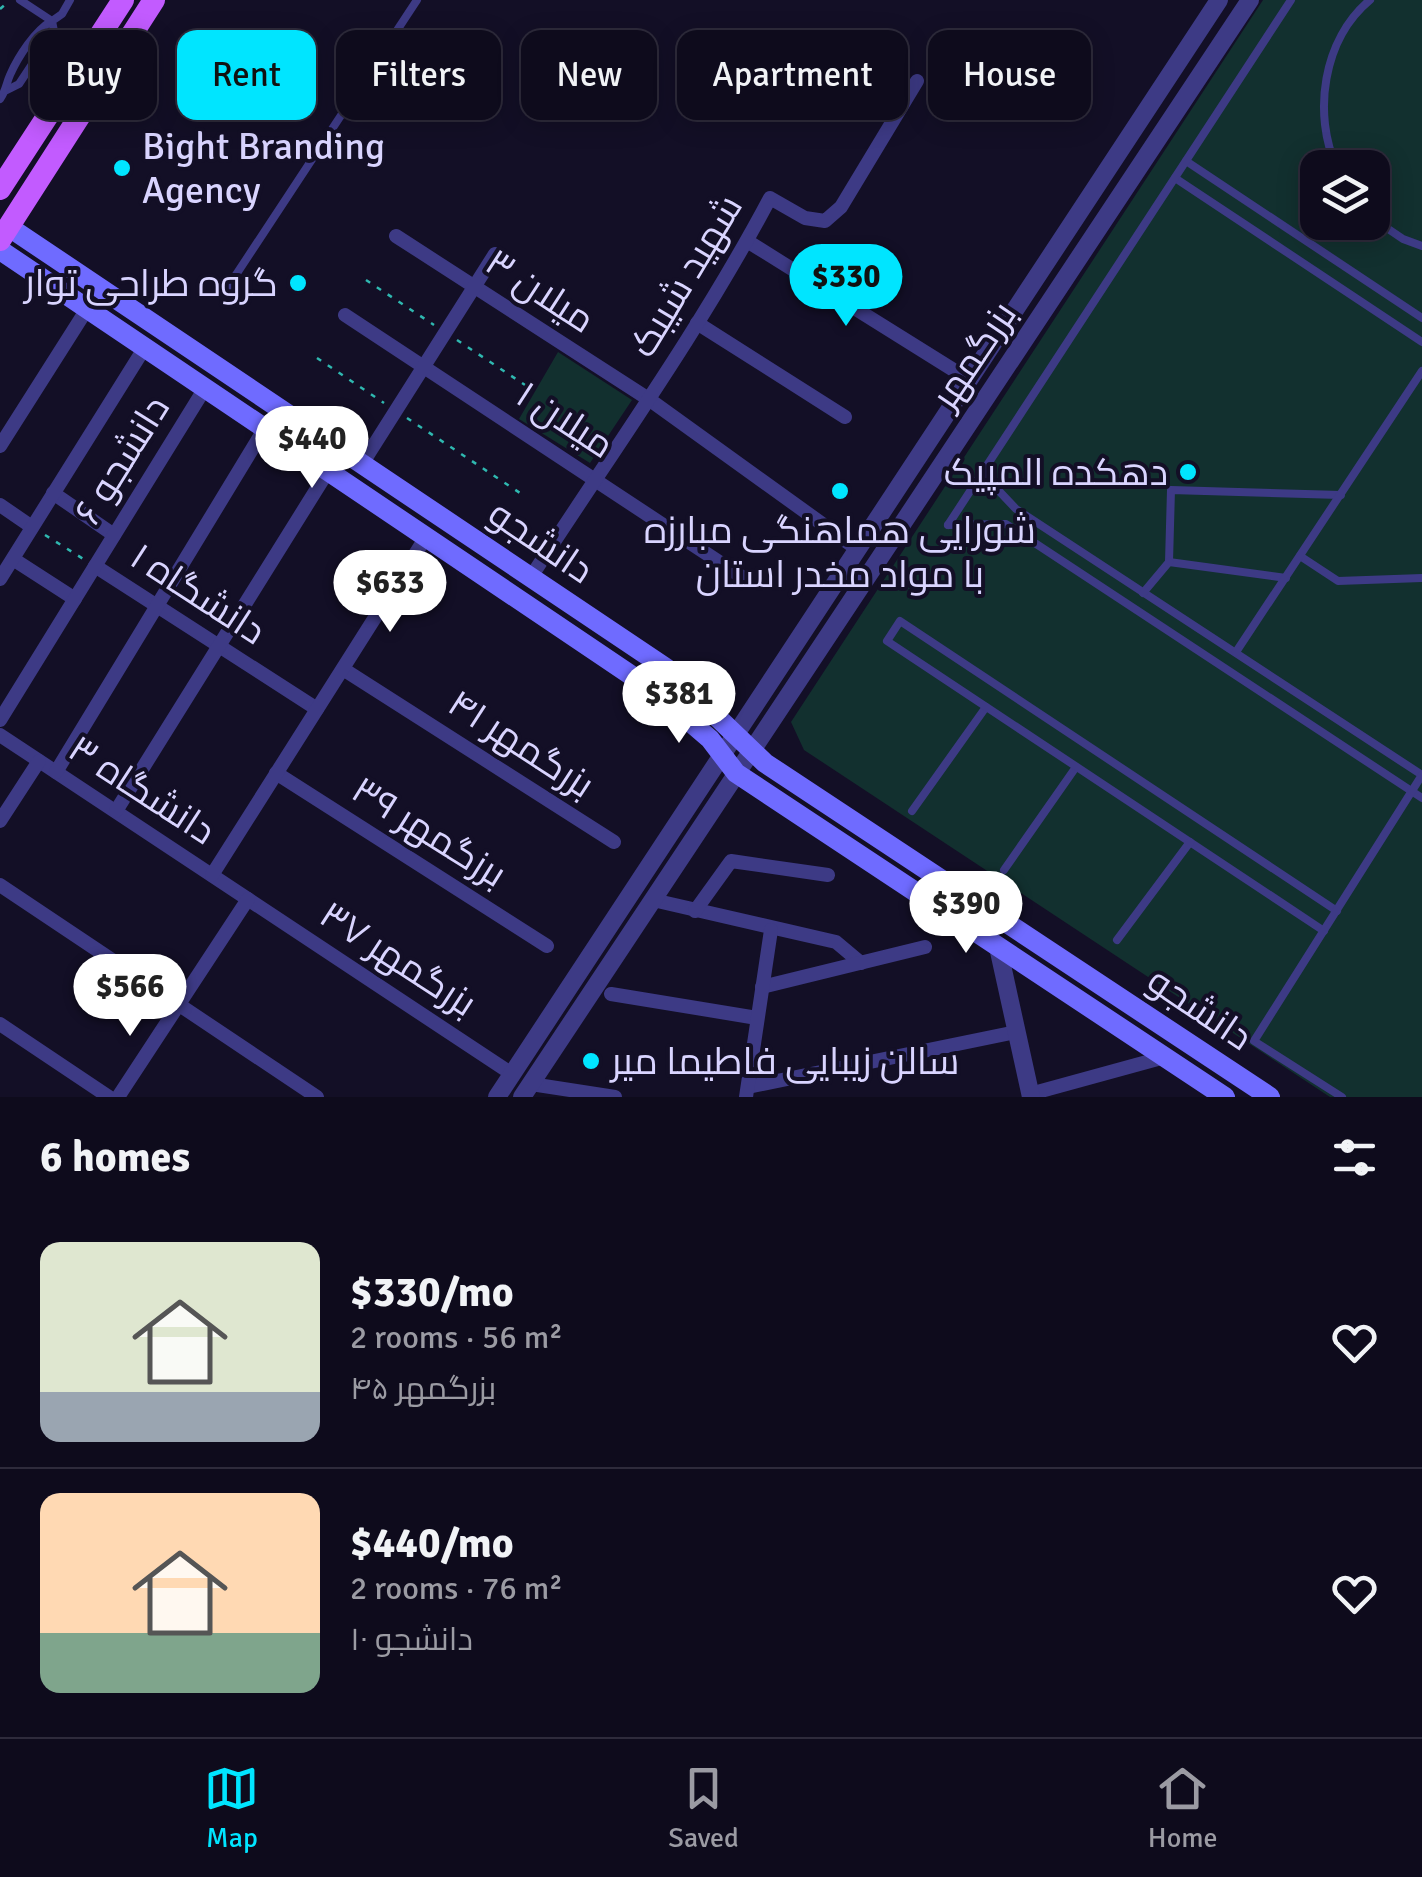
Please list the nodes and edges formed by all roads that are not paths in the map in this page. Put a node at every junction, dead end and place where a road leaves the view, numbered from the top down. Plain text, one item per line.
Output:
1 (20, 0) edge
2 (70, 0) edge
3 (123, 0) edge
4 (154, 0) edge
5 (418, 0) edge
6 (1219, 0) edge
7 (1250, 0) edge
8 (1291, 0) edge
9 (1370, 0) edge
10 (52, 21) junction
11 (917, 81) dead end
12 (0, 99) edge
13 (1142, 116) junction
14 (1163, 130) junction
15 (1330, 150) edge
16 (1186, 161) junction
17 (4, 173) edge
18 (1175, 178) junction
19 (1390, 230) edge
20 (4, 233) edge
21 (396, 236) dead end
22 (748, 241) junction
23 (34, 244) junction
24 (1422, 246) edge
25 (0, 250) edge
26 (495, 254) dead end
27 (26, 268) junction
28 (476, 288) junction
29 (222, 296) dead end
30 (87, 308) junction
31 (345, 315) dead end
32 (1422, 318) edge
33 (697, 323) junction
34 (1422, 342) edge
35 (144, 347) junction
36 (426, 367) junction
37 (1422, 370) edge
38 (972, 372) junction
39 (996, 380) junction
40 (205, 388) junction
41 (650, 400) junction
42 (845, 418) dead end
43 (264, 428) junction
44 (0, 446) edge
45 (362, 464) junction
46 (328, 471) junction
47 (982, 474) junction
48 (595, 478) junction
49 (54, 494) junction
50 (1340, 495) junction
51 (0, 505) edge
52 (32, 527) junction
53 (114, 535) junction
54 (426, 537) junction
55 (856, 549) junction
56 (1300, 556) junction
57 (12, 559) junction
58 (1169, 562) junction
59 (95, 566) junction
60 (531, 577) junction
61 (1286, 578) junction
62 (1422, 578) edge
63 (0, 579) edge
64 (748, 581) dead end
65 (1143, 593) junction
66 (75, 599) junction
67 (156, 606) junction
68 (219, 646) junction
69 (1236, 652) junction
70 (342, 669) junction
71 (986, 707) junction
72 (317, 709) junction
73 (0, 720) edge
74 (0, 735) edge
75 (743, 742) junction
76 (722, 755) junction
77 (39, 761) junction
78 (1076, 767) junction
79 (56, 772) junction
80 (276, 773) junction
81 (736, 773) junction
82 (1422, 775) edge
83 (1411, 791) junction
84 (1422, 798) edge
85 (116, 811) junction
86 (912, 811) dead end
87 (0, 821) edge
88 (614, 842) dead end
89 (1190, 842) junction
90 (1004, 870) dead end
91 (212, 875) junction
92 (828, 875) dead end
93 (0, 885) edge
94 (248, 899) junction
95 (653, 900) junction
96 (695, 911) junction
97 (1337, 911) junction
98 (771, 930) junction
99 (1324, 931) junction
100 (1117, 940) dead end
101 (547, 946) dead end
102 (924, 947) dead end
103 (998, 947) junction
104 (861, 963) junction
105 (762, 987) junction
106 (611, 994) dead end
107 (179, 1005) junction
108 (758, 1018) junction
109 (0, 1024) edge
110 (1016, 1032) junction
111 (1165, 1058) junction
112 (512, 1074) junction
113 (527, 1090) edge
114 (747, 1092) edge
115 (1030, 1095) edge
116 (1222, 1096) edge
117 (109, 1097) edge
118 (118, 1097) edge
119 (317, 1097) edge
120 (496, 1097) edge
121 (615, 1097) edge
122 (1270, 1097) edge
123 (1342, 1097) edge

1 - 10 lane
2 - 10 lane
3 - 17 main road
4 - 20 main road
5 - 29 lane
6 - 13 street, بزرگمهر
7 - 14 street, بزرگمهر
8 - 16 lane
9 - 15 lane
10 - 12 lane
11 - 22 street, شهید شیبک
13 - 14 street
13 - 38 street, بزرگمهر
14 - 39 street, بزرگمهر
16 - 18 lane
16 - 32 lane
18 - 34 lane
18 - 47 lane
19 - 24 lane
20 - 23 main road, دانشجو
21 - 28 street, میلان ۳
22 - 33 street, شهید شیبک
22 - 38 street
23 - 27 main road
23 - 45 main road, دانشجو
25 - 27 main road, دانشجو
26 - 28 street
27 - 30 main road, دانشجو
28 - 36 street
28 - 41 street, میلان ۳
30 - 35 main road, دانشجو
30 - 44 street
31 - 36 street, میلان ۱
33 - 41 street, شهید شیبک
33 - 42 street
35 - 40 main road, دانشجو
35 - 49 street
36 - 45 street
36 - 48 street, میلان ۱
37 - 50 lane
38 - 39 street
38 - 55 street, بزرگمهر
39 - 75 street, بزرگمهر
40 - 43 main road, دانشجو
40 - 53 street, دانشجو ۶
41 - 48 street, شهید شیبک
41 - 55 street, میلان ۳
43 - 46 main road, دانشجو
43 - 67 street
45 - 60 main road, دانشجو
46 - 54 main road, دانشجو
46 - 68 street
47 - 65 lane
47 - 83 lane
48 - 60 street, شهید شیبک
48 - 64 street, میلان ۱
49 - 52 street
49 - 53 street
50 - 56 lane
50 - 58 lane
51 - 52 street
52 - 57 street
53 - 59 street, دانشجو ۶
54 - 70 street
54 - 76 main road, دانشجو
55 - 75 street, بزرگمهر
56 - 61 lane
56 - 62 lane
57 - 63 street
57 - 66 street
58 - 61 lane
58 - 65 lane
59 - 66 street, دانشجو ۶
59 - 67 street, دانشگاه ۱
60 - 75 main road, دانشجو
61 - 69 lane
65 - 69 lane
66 - 73 street, دانشجو ۶
67 - 68 street, دانشگاه ۱
67 - 79 street
68 - 72 street, دانشگاه ۱
68 - 85 street
69 - 82 lane
70 - 72 street
70 - 88 street, بزرگمهر ۴۱
71 - 78 lane
71 - 86 lane
71 - 97 lane
72 - 80 street
74 - 77 street, دانشگاه ۳
75 - 76 street, بزرگمهر
75 - 81 street, بزرگمهر
75 - 122 main road, دانشجو
76 - 81 main road, دانشجو
76 - 112 street, بزرگمهر
77 - 79 street, دانشگاه ۳
77 - 87 street
78 - 89 lane
78 - 90 lane
79 - 85 street, دانشگاه ۳
80 - 91 street
80 - 101 street, برزگمهر ۳۹
81 - 95 street, بزرگمهر
81 - 103 main road, دانشجو
82 - 83 lane
83 - 84 lane
83 - 97 lane
85 - 91 street, دانشگاه ۳
89 - 99 lane
89 - 100 lane
91 - 94 street, دانشگاه ۳
92 - 96 street
93 - 107 street
94 - 107 street
94 - 112 street, بزرگمهر ۳۷
95 - 96 street
95 - 113 street, بزرگمهر
96 - 98 street
97 - 99 lane
98 - 104 street
98 - 105 street
99 - 123 lane
102 - 104 street
103 - 110 street
103 - 111 main road, دانشجو
104 - 105 street
105 - 108 street
106 - 108 street
107 - 118 street
107 - 119 street
108 - 114 street
109 - 117 street
110 - 114 street
110 - 115 street
111 - 115 street
111 - 116 main road, دانشجو
112 - 120 street, بزرگمهر
113 - 121 street

